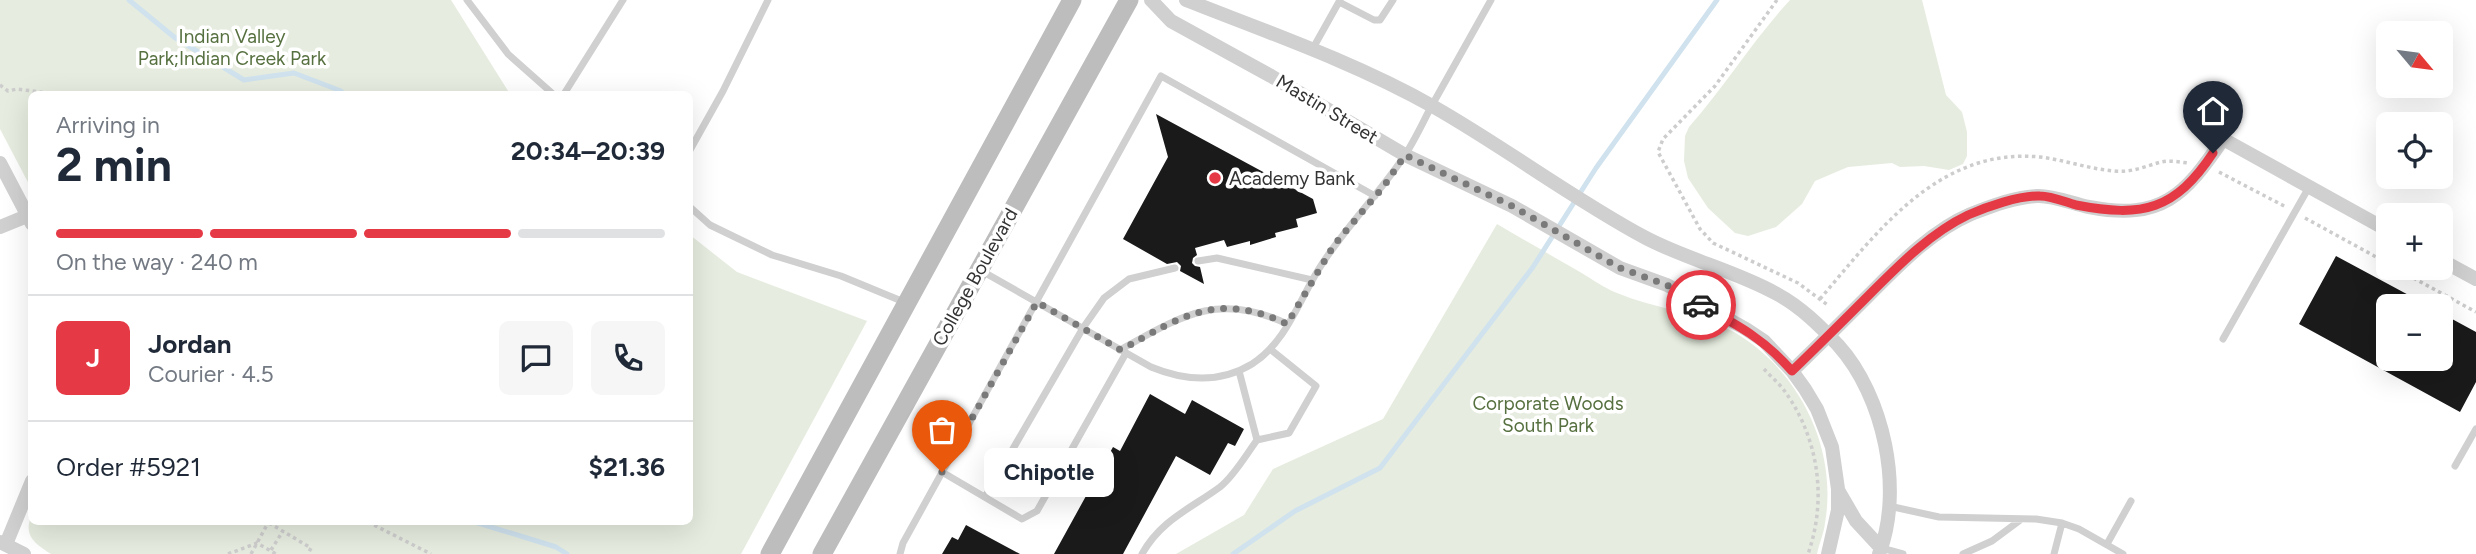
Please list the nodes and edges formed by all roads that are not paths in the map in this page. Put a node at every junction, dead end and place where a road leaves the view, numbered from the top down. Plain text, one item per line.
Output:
1 (467, 0) edge
2 (623, 0) edge
3 (768, 0) edge
4 (1072, 0) edge
5 (1129, 0) edge
6 (1151, 0) edge
7 (1186, 0) edge
8 (1393, 0) edge
9 (1491, 0) edge
10 (1340, 1) edge
11 (1312, 50) junction
12 (550, 91) edge
13 (566, 91) edge
14 (1432, 106) junction
15 (693, 145) edge
16 (1405, 155) junction
17 (0, 163) edge
18 (2309, 187) junction
19 (1375, 196) junction
20 (693, 210) edge
21 (28, 218) edge
22 (28, 220) edge
23 (2376, 224) edge
24 (0, 226) edge
25 (1198, 261) dead end
26 (2453, 267) edge
27 (1175, 268) dead end
28 (979, 269) junction
29 (2476, 279) edge
30 (1312, 280) junction
31 (1037, 302) junction
32 (908, 303) junction
33 (1287, 324) junction
34 (1083, 328) junction
35 (1828, 335) junction
36 (2223, 339) dead end
37 (1270, 349) junction
38 (1123, 352) junction
39 (1239, 371) junction
40 (1792, 371) junction
41 (2476, 429) edge
42 (1257, 440) junction
43 (2455, 466) dead end
44 (942, 472) junction
45 (1838, 489) junction
46 (28, 490) edge
47 (985, 497) junction
48 (2131, 501) dead end
49 (1889, 506) junction
50 (2020, 520) junction
51 (2062, 523) junction
52 (3, 543) edge
53 (2107, 544) junction
54 (1880, 551) edge
55 (24, 554) edge
56 (770, 554) edge
57 (822, 554) edge
58 (900, 554) edge
59 (1142, 554) edge
60 (1828, 554) edge
61 (1903, 554) edge
62 (1963, 554) edge
63 (2054, 554) edge
64 (2123, 554) edge

1 - 12 lane
2 - 13 lane
3 - 15 lane
4 - 32 main road
5 - 28 main road, College Boulevard
6 - 16 street, Mastin Street
7 - 11 street, Mastin Street
8 - 10 lane
9 - 14 lane
10 - 11 lane
11 - 14 street, Mastin Street
14 - 16 lane
14 - 35 street, Mastin Street
16 - 19 lane
16 - 40 street, Mastin Street
17 - 21 street
18 - 23 street
18 - 35 street
18 - 36 lane
19 - 30 lane
19 - 31 lane
20 - 32 lane
22 - 24 street
25 - 30 lane
26 - 29 street
27 - 34 lane
28 - 31 lane
28 - 57 main road, College Boulevard
30 - 33 lane
31 - 34 lane
31 - 44 lane
32 - 56 main road
33 - 37 lane
33 - 38 lane
34 - 38 lane
34 - 47 lane
35 - 40 street
35 - 49 street, Mastin Street
37 - 39 lane
37 - 42 lane
38 - 39 lane
38 - 47 lane
39 - 42 lane
40 - 45 street, Mastin Street
41 - 43 lane
42 - 59 lane
44 - 47 lane
44 - 58 lane
45 - 54 street
45 - 60 street
46 - 52 street
48 - 53 lane
49 - 50 lane
49 - 54 street, Mastin Street
50 - 51 lane
50 - 62 lane
51 - 53 lane
51 - 63 lane
52 - 55 street
53 - 64 lane
54 - 61 lane

